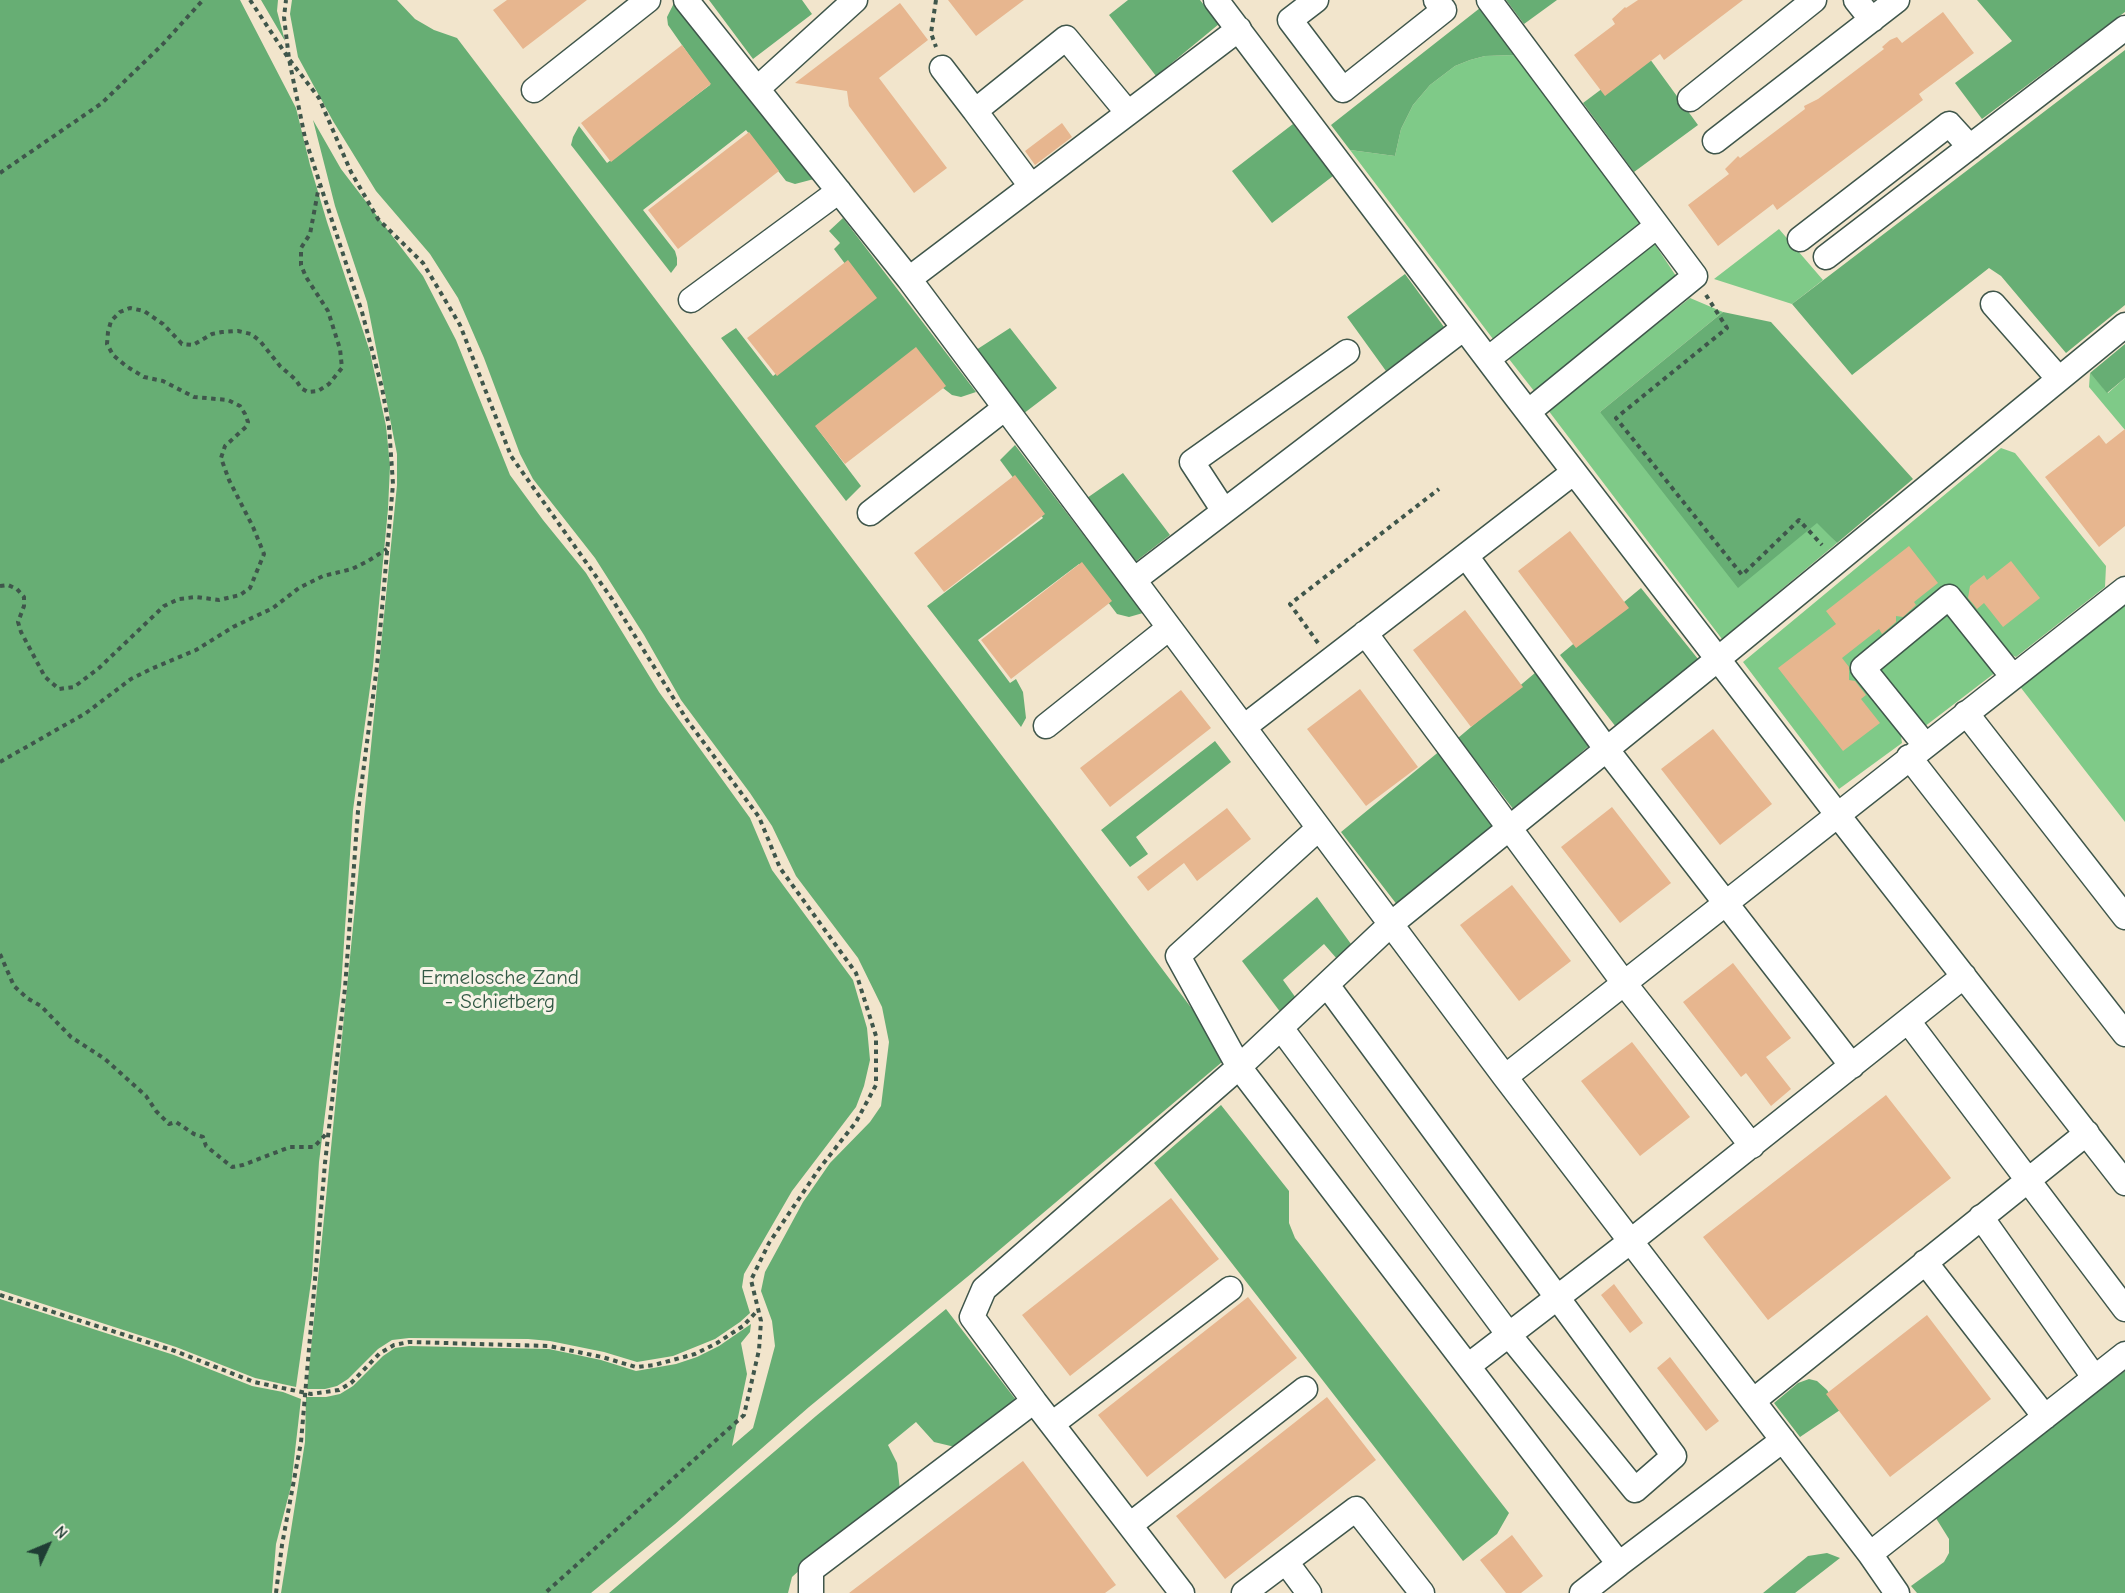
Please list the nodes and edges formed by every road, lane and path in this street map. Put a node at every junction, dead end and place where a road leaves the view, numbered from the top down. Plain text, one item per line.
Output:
1 (202, 0) edge
2 (250, 0) edge
3 (286, 0) edge
4 (648, 0) edge
5 (686, 0) edge
6 (855, 0) edge
7 (936, 0) edge
8 (1216, 0) edge
9 (1316, 0) edge
10 (1436, 0) edge
11 (1489, 0) edge
12 (1814, 0) edge
13 (1856, 0) edge
14 (1897, 0) edge
15 (1872, 20) junction
16 (2125, 28) edge
17 (1239, 29) junction
18 (290, 59) junction
19 (942, 68) joint
20 (757, 89) junction
21 (534, 90) dead end
22 (1690, 99) dead end
23 (975, 111) junction
24 (1128, 113) junction
25 (1715, 141) dead end
26 (1970, 147) junction
27 (0, 173) edge
28 (320, 183) junction
29 (1031, 186) junction
30 (839, 191) junction
31 (1657, 226) junction
32 (1800, 239) dead end
33 (1827, 257) dead end
34 (1695, 276) junction
35 (909, 279) junction
36 (691, 300) dead end
37 (1993, 304) dead end
38 (2125, 325) edge
39 (1464, 328) junction
40 (1347, 352) dead end
41 (1488, 359) junction
42 (2060, 379) junction
43 (1005, 408) junction
44 (1528, 412) junction
45 (1574, 472) junction
46 (1439, 489) dead end
47 (1224, 511) junction
48 (870, 513) dead end
49 (387, 549) junction
50 (1466, 556) junction
51 (1838, 561) junction
52 (1134, 580) junction
53 (0, 586) edge
54 (2125, 589) edge
55 (1169, 628) junction
56 (1365, 633) junction
57 (1331, 660) junction
58 (1718, 660) junction
59 (2013, 677) junction
60 (1966, 713) junction
61 (1046, 726) dead end
62 (1244, 727) junction
63 (1607, 750) junction
64 (1917, 751) junction
65 (0, 762) edge
66 (1837, 814) junction
67 (1319, 828) junction
68 (1509, 829) junction
69 (1725, 903) junction
70 (2125, 917) edge
71 (1391, 924) junction
72 (0, 954) edge
73 (1964, 976) junction
74 (1624, 983) junction
75 (1327, 985) junction
76 (1908, 1021) junction
77 (1281, 1028) junction
78 (2125, 1034) edge
79 (1852, 1066) junction
80 (1239, 1067) junction
81 (1506, 1077) junction
82 (329, 1127) junction
83 (2087, 1133) junction
84 (1752, 1146) junction
85 (2028, 1179) junction
86 (2125, 1183) edge
87 (1981, 1217) junction
88 (1631, 1241) junction
89 (1925, 1262) junction
90 (1230, 1289) dead end
91 (0, 1295) edge
92 (1557, 1298) junction
93 (2125, 1309) edge
94 (758, 1310) junction
95 (1509, 1335) junction
96 (2125, 1354) edge
97 (1468, 1366) junction
98 (2094, 1377) junction
99 (1305, 1389) dead end
100 (305, 1393) junction
101 (1034, 1401) junction
102 (1753, 1401) junction
103 (2045, 1417) junction
104 (1052, 1425) junction
105 (1783, 1440) junction
106 (1130, 1525) junction
107 (1870, 1554) junction
108 (1286, 1562) junction
109 (1619, 1564) junction
110 (1597, 1588) edge
111 (276, 1593) edge
112 (545, 1593) edge
113 (811, 1593) edge
114 (1182, 1593) edge
115 (1244, 1593) edge
116 (1309, 1593) edge
117 (1422, 1593) edge
118 (1897, 1593) edge

1 - 27 path
2 - 18 path
3 - 18 path
4 - 21 lane
5 - 20 lane
6 - 20 lane
7 - 19 path
8 - 17 lane
9 - 10 lane
11 - 31 lane
12 - 22 lane
13 - 15 lane
14 - 15 lane
15 - 25 lane
16 - 26 lane
17 - 24 lane
17 - 39 lane
18 - 28 path
18 - 94 path
19 - 23 lane
20 - 30 lane
23 - 24 lane
23 - 29 lane
24 - 29 lane
26 - 32 lane
26 - 33 lane
28 - 49 path
28 - 53 path
29 - 35 lane
30 - 35 lane
30 - 36 lane
31 - 34 lane
31 - 41 lane
34 - 44 lane
34 - 51 path
35 - 43 lane
37 - 42 lane
38 - 42 lane
39 - 41 lane
39 - 47 lane
40 - 47 lane
41 - 44 lane
42 - 51 lane
43 - 48 lane
43 - 52 lane
44 - 45 lane
45 - 50 lane
45 - 58 lane
46 - 57 path
47 - 52 lane
49 - 65 path
49 - 82 path
50 - 56 lane
50 - 63 lane
51 - 58 lane
52 - 55 lane
54 - 59 lane
55 - 61 lane
55 - 62 lane
56 - 57 lane
56 - 68 lane
57 - 62 lane
58 - 63 lane
58 - 66 lane
59 - 60 lane
59 - 64 lane
60 - 64 lane
60 - 70 lane
62 - 67 lane
63 - 68 lane
63 - 69 lane
64 - 66 lane
64 - 78 lane
66 - 69 lane
66 - 73 lane
67 - 71 lane
67 - 80 lane
68 - 71 lane
68 - 74 lane
69 - 74 lane
69 - 79 lane
71 - 75 lane
71 - 81 lane
72 - 82 path
73 - 76 lane
73 - 83 lane
74 - 81 lane
74 - 84 lane
75 - 77 lane
75 - 92 lane
76 - 79 lane
76 - 85 lane
77 - 80 lane
77 - 95 lane
79 - 84 lane
80 - 97 lane
80 - 101 lane
81 - 88 lane
82 - 100 path
83 - 85 lane
83 - 86 lane
84 - 88 lane
85 - 87 lane
85 - 93 lane
87 - 89 lane
87 - 98 lane
88 - 92 lane
88 - 102 lane
89 - 102 lane
89 - 103 lane
90 - 104 lane
91 - 100 path
92 - 95 lane
92 - 95 lane
94 - 100 path
94 - 112 path
95 - 97 lane
96 - 98 lane
97 - 109 lane
98 - 103 lane
99 - 106 lane
100 - 111 path
101 - 104 lane
101 - 113 lane
102 - 105 lane
103 - 107 lane
104 - 106 lane
105 - 107 lane
105 - 109 lane
106 - 114 lane
107 - 118 lane
108 - 115 lane
108 - 116 lane
108 - 117 lane
109 - 110 lane

